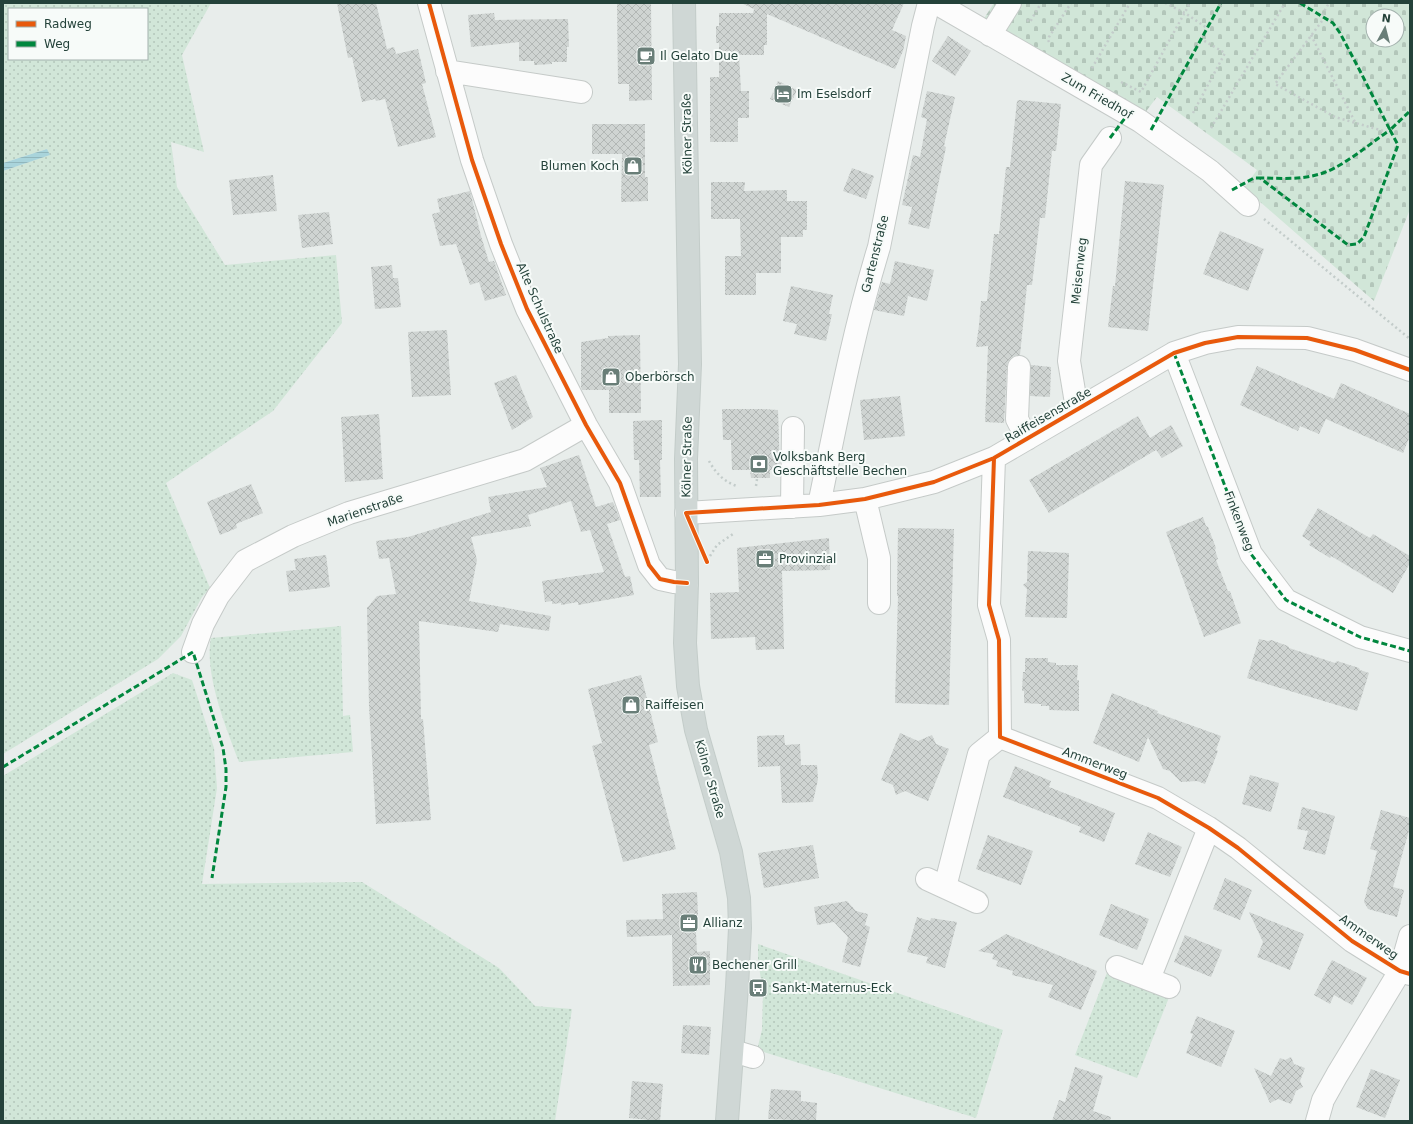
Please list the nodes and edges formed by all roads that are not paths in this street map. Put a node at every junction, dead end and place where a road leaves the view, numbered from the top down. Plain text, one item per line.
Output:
1 (429, 3) edge
2 (684, 3) edge
3 (929, 3) edge
4 (936, 3) edge
5 (1010, 3) edge
6 (990, 34) junction
7 (447, 71) junction
8 (580, 92) dead end
9 (1110, 138) dead end
10 (1248, 205) road end
11 (1174, 353) junction
12 (1019, 367) dead end
13 (1410, 370) edge
14 (1077, 409) junction
15 (586, 425) junction
16 (793, 428) dead end
17 (1026, 439) junction
18 (994, 458) junction
19 (865, 499) junction
20 (819, 505) junction
21 (792, 506) junction
22 (686, 513) junction
23 (687, 583) junction
24 (879, 603) dead end
25 (1410, 651) edge
26 (193, 652) dead end
27 (1000, 737) junction
28 (1209, 828) junction
29 (977, 902) dead end
30 (1410, 936) edge
31 (1117, 967) dead end
32 (1405, 972) edge
33 (1149, 979) junction
34 (1169, 987) dead end
35 (727, 1121) edge
36 (1317, 1121) edge

1 - 7 street, Alte Schulstraße
2 - 22 main road, Kölner Straße
3 - 20 street, Gartenstraße
4 - 6 street, Zum Friedhof
5 - 6 street
6 - 10 street, Zum Friedhof
7 - 8 street
7 - 15 street, Alte Schulstraße
9 - 14 street, Meisenweg
11 - 13 street, Raiffeisenstraße
11 - 14 street, Raiffeisenstraße
11 - 25 street, Finkenweg
12 - 17 street
14 - 17 street, Raiffeisenstraße
15 - 23 street, Alte Schulstraße
15 - 26 street, Marienstraße
16 - 21 street
17 - 18 street, Raiffeisenstraße
18 - 19 street, Raiffeisenstraße
18 - 27 street
19 - 20 street, Raiffeisenstraße
19 - 24 street
20 - 21 street, Raiffeisenstraße
21 - 22 street, Raiffeisenstraße
22 - 23 main road, Kölner Straße
23 - 35 main road, Kölner Straße
27 - 28 street, Ammerweg
27 - 29 street
28 - 32 street, Ammerweg
28 - 33 street
30 - 32 street, Ammerweg
31 - 33 street
32 - 36 street, Ammerweg
33 - 34 street

